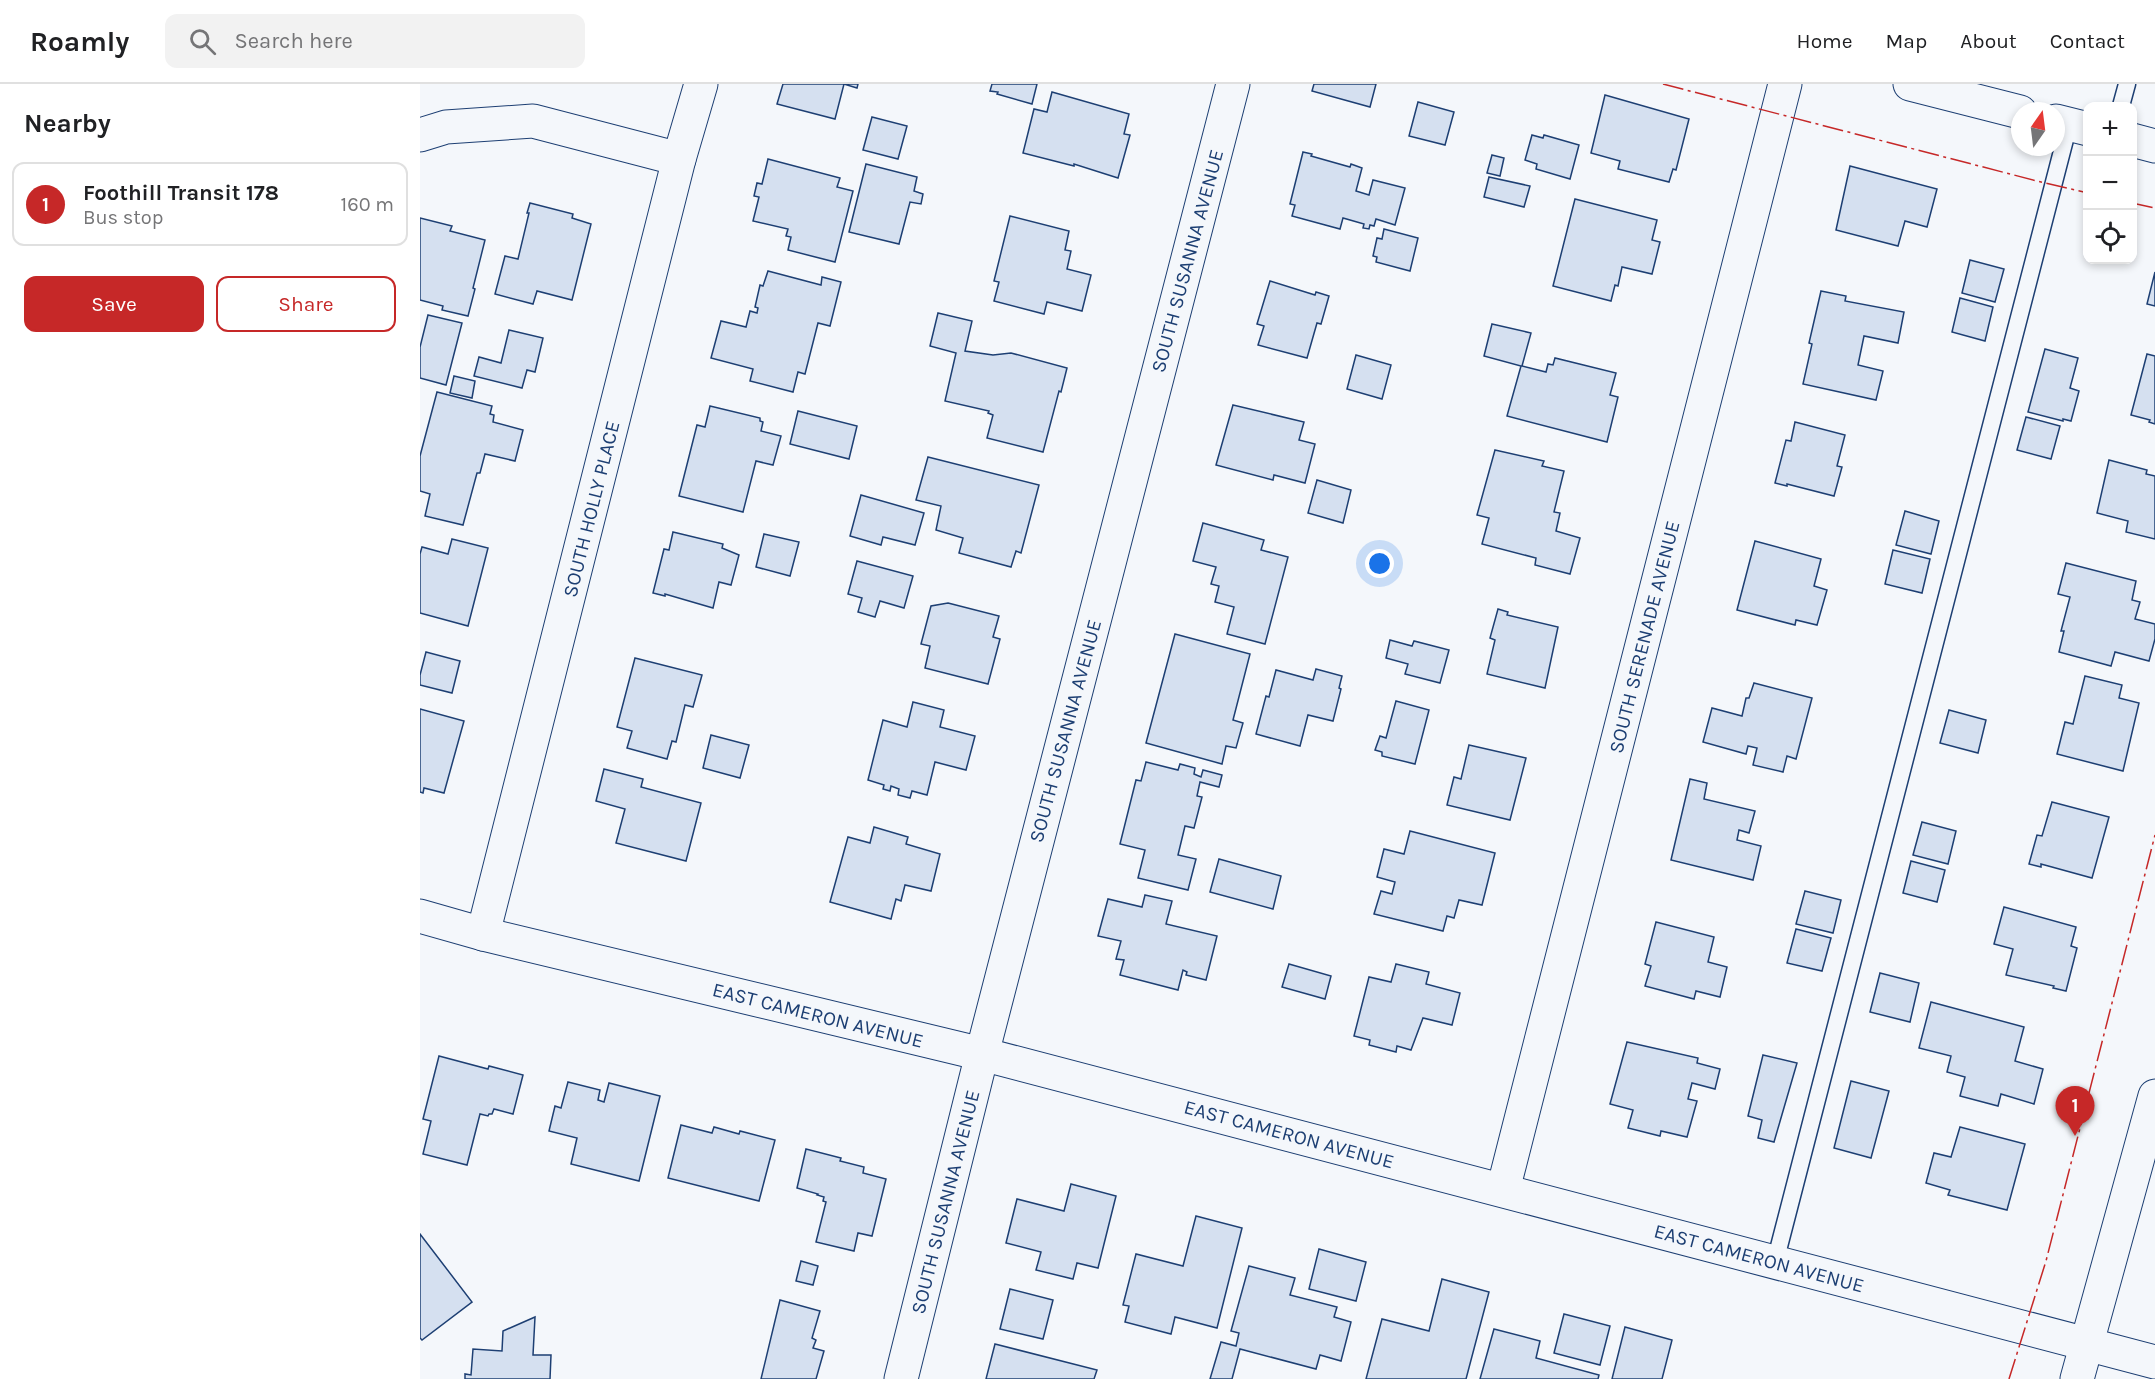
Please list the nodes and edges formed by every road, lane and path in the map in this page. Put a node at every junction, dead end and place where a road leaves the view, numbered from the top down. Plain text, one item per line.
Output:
1 (700, 84) edge
2 (1233, 84) edge
3 (1785, 84) edge
4 (1910, 84) edge
5 (2127, 84) edge
6 (2122, 102) edge
7 (2011, 110) edge
8 (2071, 125) edge
9 (420, 135) edge
10 (2137, 141) edge
11 (2155, 146) edge
12 (679, 159) junction
13 (420, 916) edge
14 (483, 934) junction
15 (982, 1054) junction
16 (2155, 1096) edge
17 (1503, 1190) junction
18 (1775, 1262) junction
19 (2086, 1344) junction
20 (2155, 1362) edge
21 (901, 1379) edge
22 (2077, 1379) edge

1 - 12 street, SOUTH HOLLY PLACE
2 - 15 street, SOUTH SUSANNA AVENUE
3 - 17 street, SOUTH SERENADE AVENUE
4 - 7 street
5 - 6 lane
8 - 18 lane
9 - 12 street
10 - 11 street
12 - 14 street, SOUTH HOLLY PLACE
13 - 14 street, EAST CAMERON AVENUE
14 - 15 street, EAST CAMERON AVENUE
15 - 17 street, EAST CAMERON AVENUE
15 - 21 street, SOUTH SUSANNA AVENUE
16 - 19 street
17 - 18 street, EAST CAMERON AVENUE
18 - 19 street, EAST CAMERON AVENUE
19 - 20 street, EAST CAMERON AVENUE
19 - 22 street

